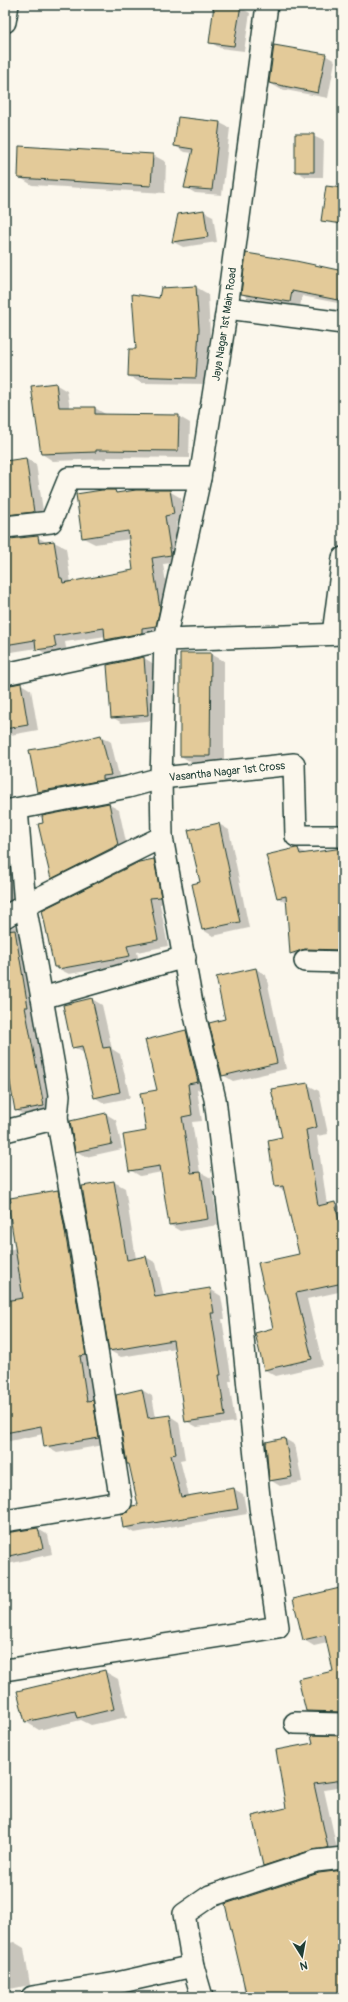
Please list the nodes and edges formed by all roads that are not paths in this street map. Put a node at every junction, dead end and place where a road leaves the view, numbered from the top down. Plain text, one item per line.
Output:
1 (8, 5) edge
2 (267, 5) edge
3 (5, 22) edge
4 (227, 308) junction
5 (343, 323) edge
6 (200, 478) junction
7 (5, 527) edge
8 (343, 558) edge
9 (338, 634) edge
10 (165, 640) junction
11 (5, 674) edge
12 (161, 778) junction
13 (11, 810) edge
14 (343, 836) edge
15 (162, 837) junction
16 (25, 905) junction
17 (5, 917) edge
18 (185, 957) junction
19 (305, 961) dead end
20 (343, 962) edge
21 (42, 998) junction
22 (58, 1118) junction
23 (5, 1131) edge
24 (5, 1521) edge
25 (5, 1670) edge
26 (295, 1724) dead end
27 (343, 1724) edge
28 (343, 1858) edge
29 (193, 1966) junction
30 (32, 1997) edge
31 (202, 1997) edge

1 - 3 street
2 - 4 street, Jaya Nagar 1st Main Road
4 - 5 street
4 - 6 street, Jaya Nagar 1st Main Road
6 - 7 street
6 - 10 street, Jaya Nagar 1st Main Road
8 - 9 street
9 - 10 street
10 - 11 street
10 - 12 street, Jaya Nagar 1st Main Road
12 - 13 street
12 - 14 street, Vasantha Nagar 1st Cross
12 - 15 street, Jaya Nagar 1st Main Road
13 - 16 street
15 - 16 street
15 - 18 street, Jaya Nagar 1st Main Road
16 - 17 street
16 - 21 street
18 - 21 street
18 - 25 street, Jaya Nagar 1st Main Road
19 - 20 street
21 - 22 street
22 - 23 street
22 - 24 street
26 - 27 street
28 - 29 street
29 - 30 street
29 - 31 street

